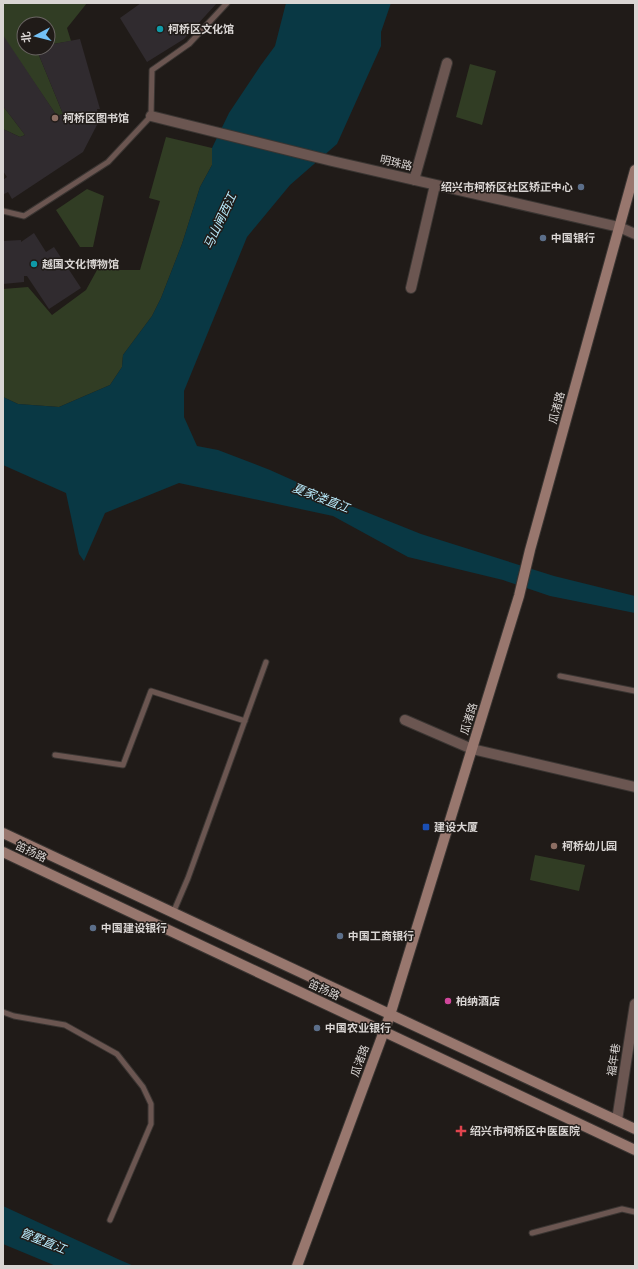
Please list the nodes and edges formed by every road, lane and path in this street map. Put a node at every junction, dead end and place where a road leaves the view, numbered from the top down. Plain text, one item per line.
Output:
1 (227, 3) edge
2 (447, 63) dead end
3 (152, 116) junction
4 (635, 170) edge
5 (414, 180) junction
6 (435, 185) junction
7 (3, 211) edge
8 (619, 227) junction
9 (635, 234) edge
10 (411, 288) dead end
11 (266, 662) dead end
12 (560, 676) dead end
13 (635, 691) edge
14 (405, 720) dead end
15 (245, 721) junction
16 (472, 749) junction
17 (55, 756) dead end
18 (635, 787) edge
19 (3, 833) edge
20 (3, 852) edge
21 (173, 913) junction
22 (635, 1004) edge
23 (3, 1012) edge
24 (390, 1014) junction
25 (384, 1032) junction
26 (617, 1120) junction
27 (635, 1129) edge
28 (635, 1150) edge
29 (635, 1212) edge
30 (110, 1220) dead end
31 (532, 1233) dead end
32 (297, 1266) edge

1 - 3 lane
2 - 5 street
3 - 5 street, 明珠路
3 - 7 lane
4 - 8 street, 瓜渚路
5 - 6 street, 明珠路
6 - 8 street, 明珠路
6 - 10 street
8 - 9 street, 明珠路
8 - 16 street, 瓜渚路
11 - 15 lane
12 - 13 lane
14 - 16 street
15 - 17 lane
15 - 21 lane
16 - 18 street
16 - 24 street, 瓜渚路
19 - 21 street, 笛扬路
20 - 25 street, 笛扬路
21 - 24 street, 笛扬路
22 - 26 street, 福年巷
23 - 30 lane
24 - 25 street, 瓜渚路
24 - 26 street, 笛扬路
25 - 28 street, 笛扬路
25 - 32 street, 瓜渚路
26 - 27 street, 笛扬路
29 - 31 lane

